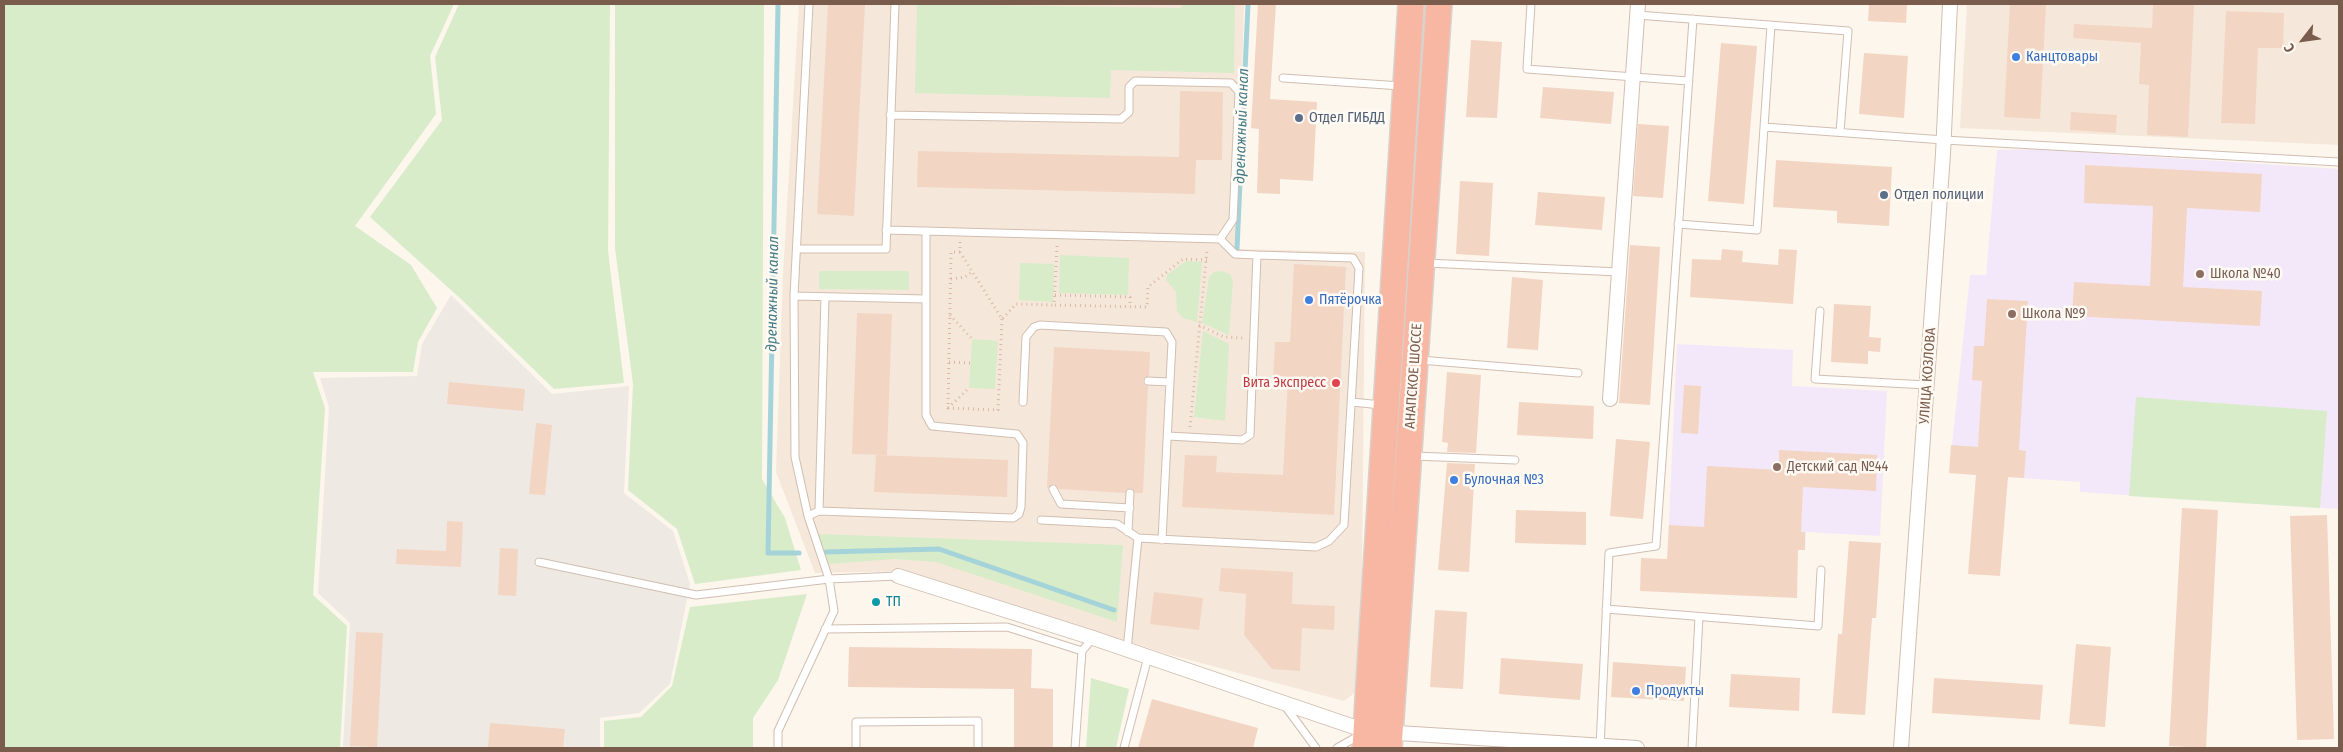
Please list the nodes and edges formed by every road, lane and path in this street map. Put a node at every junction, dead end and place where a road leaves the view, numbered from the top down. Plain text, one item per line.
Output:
1 (810, 4) edge
2 (894, 4) edge
3 (1411, 4) edge
4 (1439, 4) edge
5 (1531, 4) edge
6 (1950, 4) edge
7 (1636, 7) edge
8 (1693, 20) junction
9 (1771, 25) junction
10 (1633, 77) junction
11 (1283, 78) dead end
12 (1688, 81) junction
13 (1406, 86) junction
14 (890, 115) junction
15 (1764, 127) junction
16 (1840, 132) junction
17 (1944, 140) junction
18 (2339, 162) edge
19 (1678, 224) junction
20 (886, 230) junction
21 (926, 231) junction
22 (960, 232) junction
23 (1058, 234) junction
24 (1207, 239) junction
25 (1220, 239) junction
26 (797, 249) junction
27 (960, 252) junction
28 (1257, 255) junction
29 (1208, 260) junction
30 (1421, 263) junction
31 (972, 272) junction
32 (1619, 272) junction
33 (951, 279) junction
34 (1055, 295) junction
35 (794, 296) junction
36 (824, 297) junction
37 (926, 299) junction
38 (1054, 305) junction
39 (1130, 306) junction
40 (1820, 311) dead end
41 (950, 314) junction
42 (1002, 319) junction
43 (1199, 325) junction
44 (1254, 338) junction
45 (972, 339) dead end
46 (1415, 359) junction
47 (949, 362) junction
48 (970, 363) dead end
49 (1578, 373) dead end
50 (1148, 381) dead end
51 (1170, 382) junction
52 (1927, 385) junction
53 (969, 388) dead end
54 (1610, 399) dead end
55 (1023, 402) dead end
56 (1352, 402) junction
57 (1386, 405) junction
58 (948, 408) junction
59 (1168, 436) junction
60 (1189, 437) junction
61 (1409, 456) junction
62 (1514, 460) dead end
63 (1053, 489) dead end
64 (1130, 493) dead end
65 (1130, 508) junction
66 (819, 511) junction
67 (808, 516) junction
68 (1041, 520) dead end
69 (1128, 532) junction
70 (1138, 538) junction
71 (1162, 540) junction
72 (539, 562) dead end
73 (1822, 570) dead end
74 (898, 576) joint
75 (829, 579) junction
76 (1606, 609) junction
77 (1699, 616) junction
78 (825, 629) junction
79 (1093, 638) junction
80 (1127, 650) junction
81 (1082, 651) junction
82 (1148, 657) junction
83 (1284, 703) junction
84 (1378, 740) edge
85 (1600, 747) edge
86 (778, 748) edge
87 (856, 748) edge
88 (978, 748) edge
89 (1075, 748) edge
90 (1124, 748) edge
91 (1316, 748) edge
92 (1336, 748) edge
93 (1637, 748) edge
94 (1692, 748) edge
95 (1901, 748) edge

1 - 26 lane
2 - 14 lane
3 - 13 highway, АНАПСКОЕ ШОССЕ
4 - 30 highway, АНАПСКОЕ ШОССЕ
5 - 10 lane
6 - 17 street, УЛИЦА КОЗЛОВА
7 - 8 lane
7 - 10 street
8 - 9 lane
8 - 12 lane
9 - 15 lane
9 - 16 lane
10 - 12 lane
10 - 32 street
11 - 13 lane
12 - 19 lane
13 - 57 highway, АНАПСКОЕ ШОССЕ
14 - 20 lane
14 - 25 lane
15 - 16 lane
15 - 19 lane
16 - 17 lane
17 - 18 lane
17 - 52 street, УЛИЦА КОЗЛОВА
19 - 76 lane
20 - 21 lane
20 - 26 lane
21 - 22 lane
21 - 37 lane
22 - 23 lane
22 - 27 path
23 - 24 lane
23 - 34 path
24 - 25 lane
24 - 29 path
25 - 28 lane
26 - 35 lane
27 - 31 path
27 - 33 path
28 - 44 lane
28 - 56 lane
29 - 39 path
29 - 43 path
30 - 32 lane
30 - 46 highway, АНАПСКОЕ ШОССЕ
31 - 33 path
31 - 42 path
32 - 54 street
33 - 41 path
34 - 38 path
34 - 39 path
35 - 36 lane
35 - 67 lane
36 - 37 lane
36 - 66 lane
37 - 66 lane
38 - 39 path
38 - 42 path
40 - 52 lane
41 - 45 path
41 - 47 path
42 - 58 path
43 - 44 path
43 - 60 path
44 - 60 lane
46 - 49 lane
46 - 61 highway, АНАПСКОЕ ШОССЕ
47 - 48 path
47 - 58 path
50 - 51 lane
51 - 55 lane
51 - 59 lane
52 - 95 street, УЛИЦА КОЗЛОВА
53 - 58 path
56 - 57 lane
56 - 71 lane
57 - 84 highway, АНАПСКОЕ ШОССЕ
59 - 60 lane
59 - 71 lane
61 - 62 lane
61 - 84 highway, АНАПСКОЕ ШОССЕ
63 - 65 lane
64 - 65 lane
65 - 69 lane
66 - 67 lane
67 - 75 lane
68 - 69 lane
69 - 70 lane
70 - 71 lane
70 - 80 lane
72 - 75 lane
73 - 77 lane
74 - 75 lane
74 - 79 street
75 - 78 lane
76 - 77 lane
76 - 85 lane
77 - 94 lane
78 - 81 lane
78 - 86 lane
79 - 80 street
79 - 81 lane
80 - 82 street
81 - 89 lane
82 - 83 street
82 - 90 lane
83 - 84 street
83 - 91 lane
84 - 85 street
84 - 92 lane
85 - 93 street
87 - 88 lane

